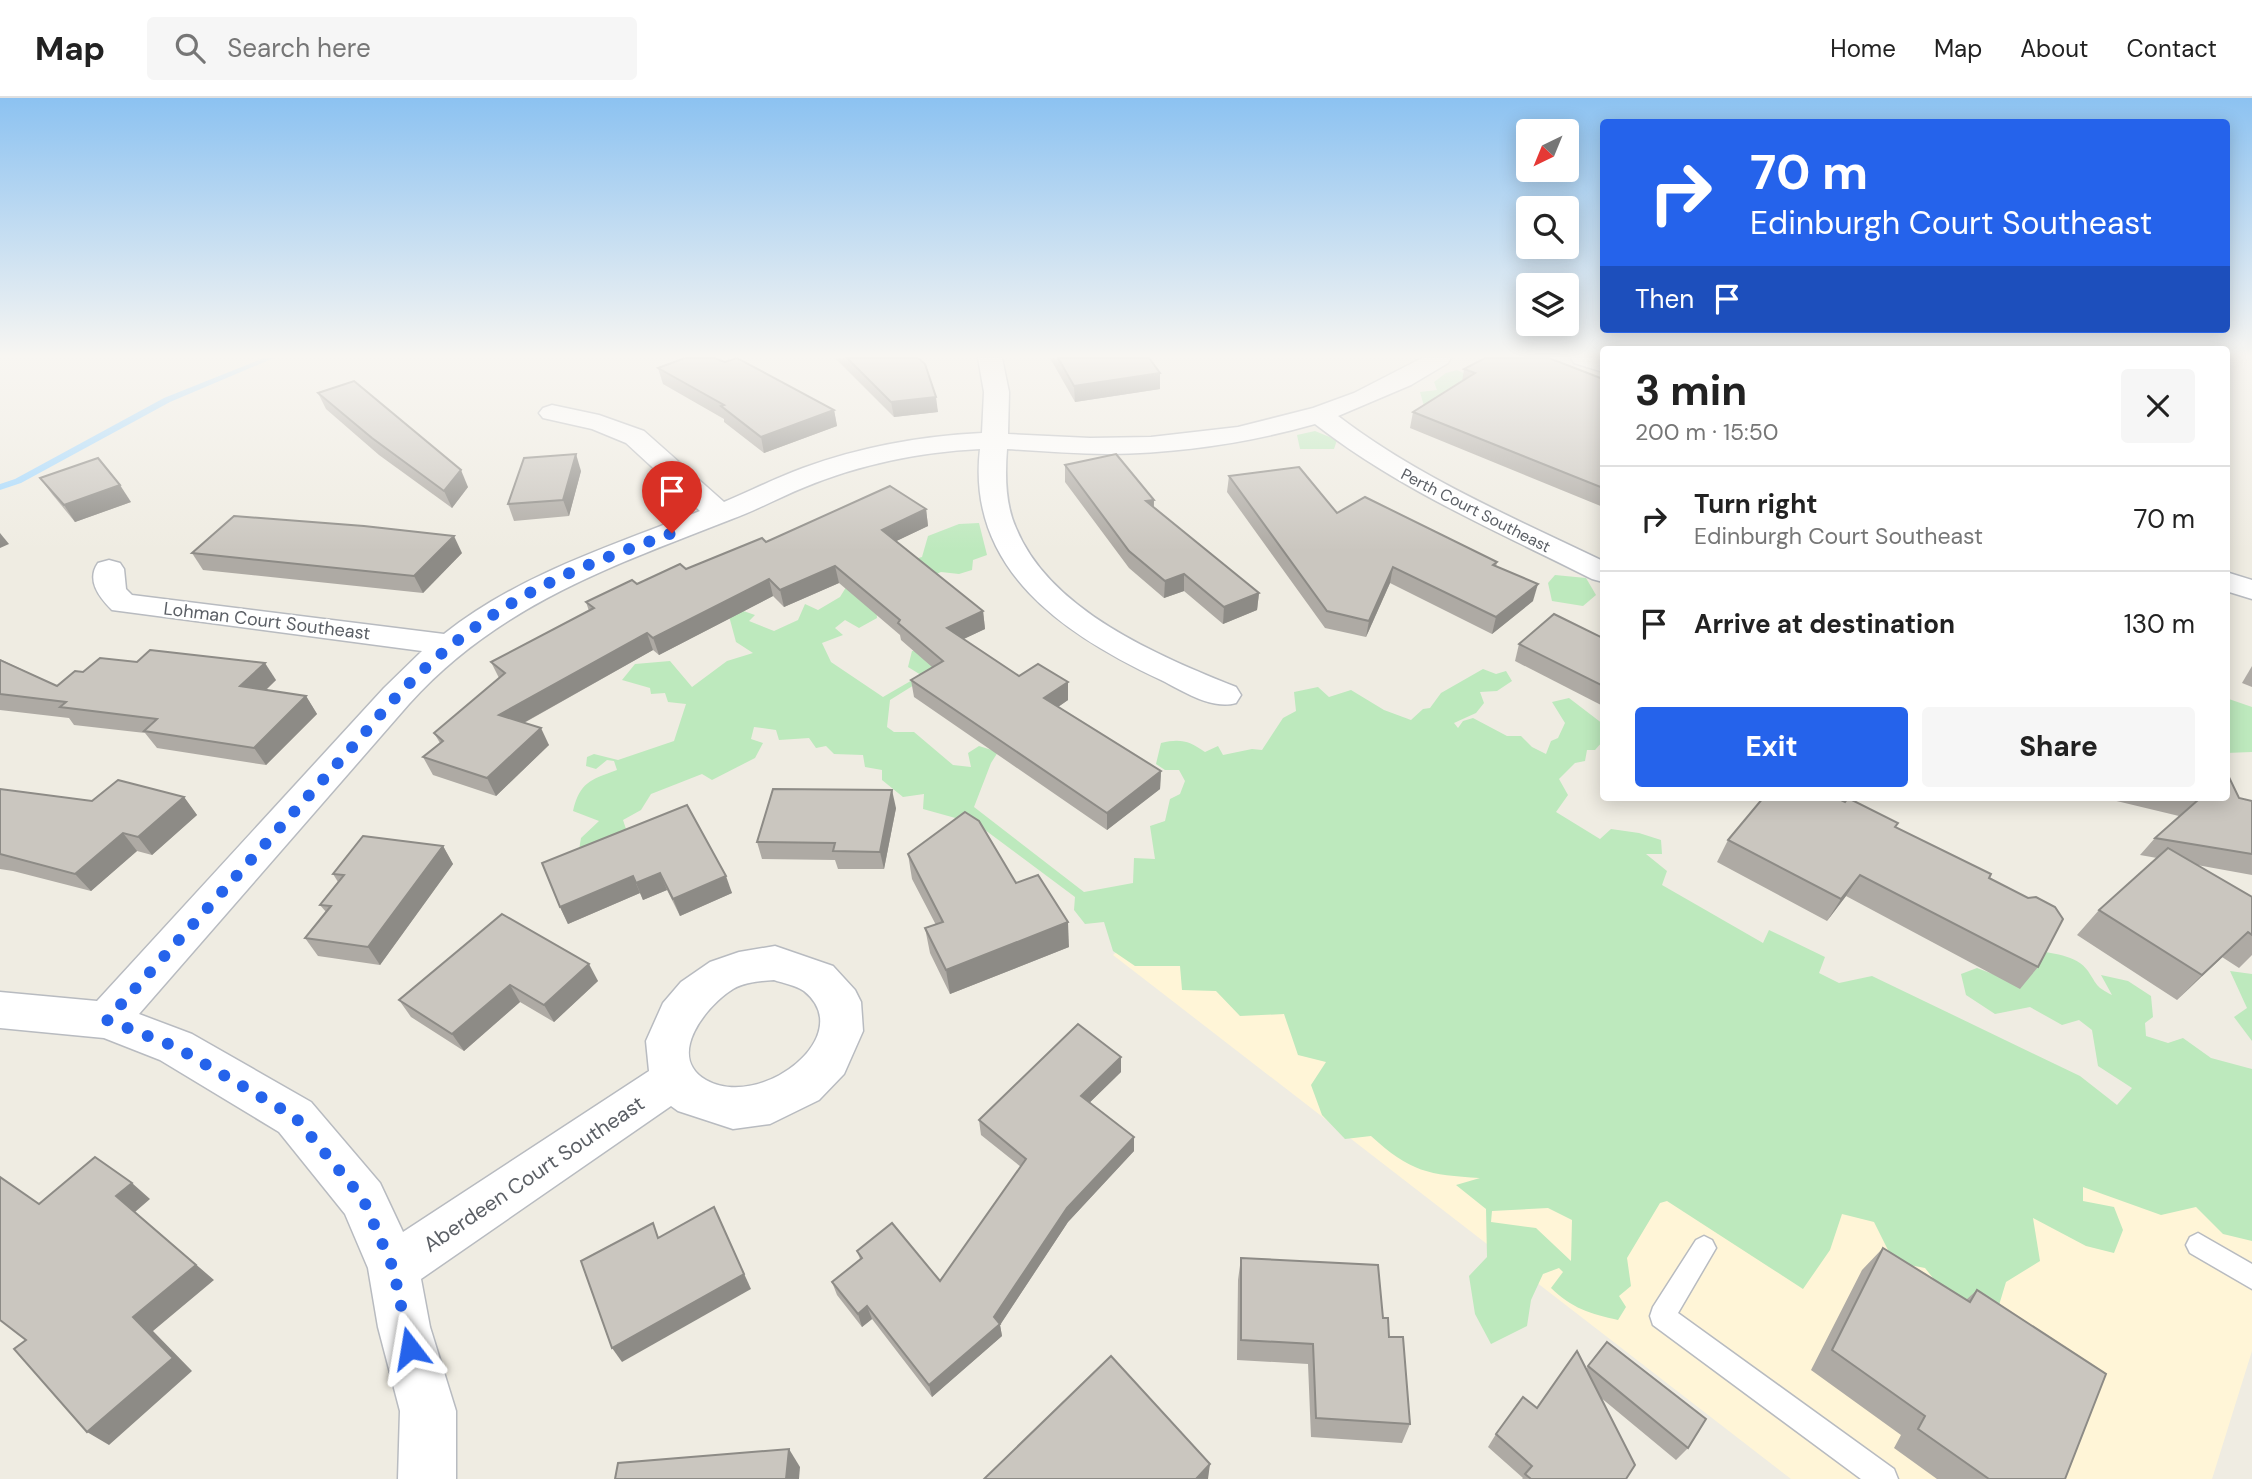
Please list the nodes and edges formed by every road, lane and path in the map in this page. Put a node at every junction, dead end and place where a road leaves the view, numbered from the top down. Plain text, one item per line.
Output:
1 (592, 422) edge
2 (997, 422) edge
3 (1292, 422) edge
4 (1329, 422) edge
5 (997, 441) junction
6 (720, 514) junction
7 (109, 569) dead end
8 (1600, 572) edge
9 (2230, 582) edge
10 (2252, 590) edge
11 (451, 645) junction
12 (1224, 695) dead end
13 (0, 1010) edge
14 (107, 1020) junction
15 (675, 1079) dead end
16 (2198, 1245) dead end
17 (1704, 1248) dead end
18 (393, 1268) junction
19 (2252, 1277) edge
20 (427, 1479) edge
21 (1884, 1479) edge

1 - 6 street
2 - 5 street
3 - 5 street
4 - 8 street, Perth Court Southeast
5 - 6 street
5 - 12 street
6 - 11 street
7 - 11 street, Lohman Court Southeast
9 - 10 street
11 - 14 street
13 - 14 street
14 - 18 street
15 - 18 street, Aberdeen Court Southeast
16 - 19 lane
17 - 21 lane
18 - 20 street

